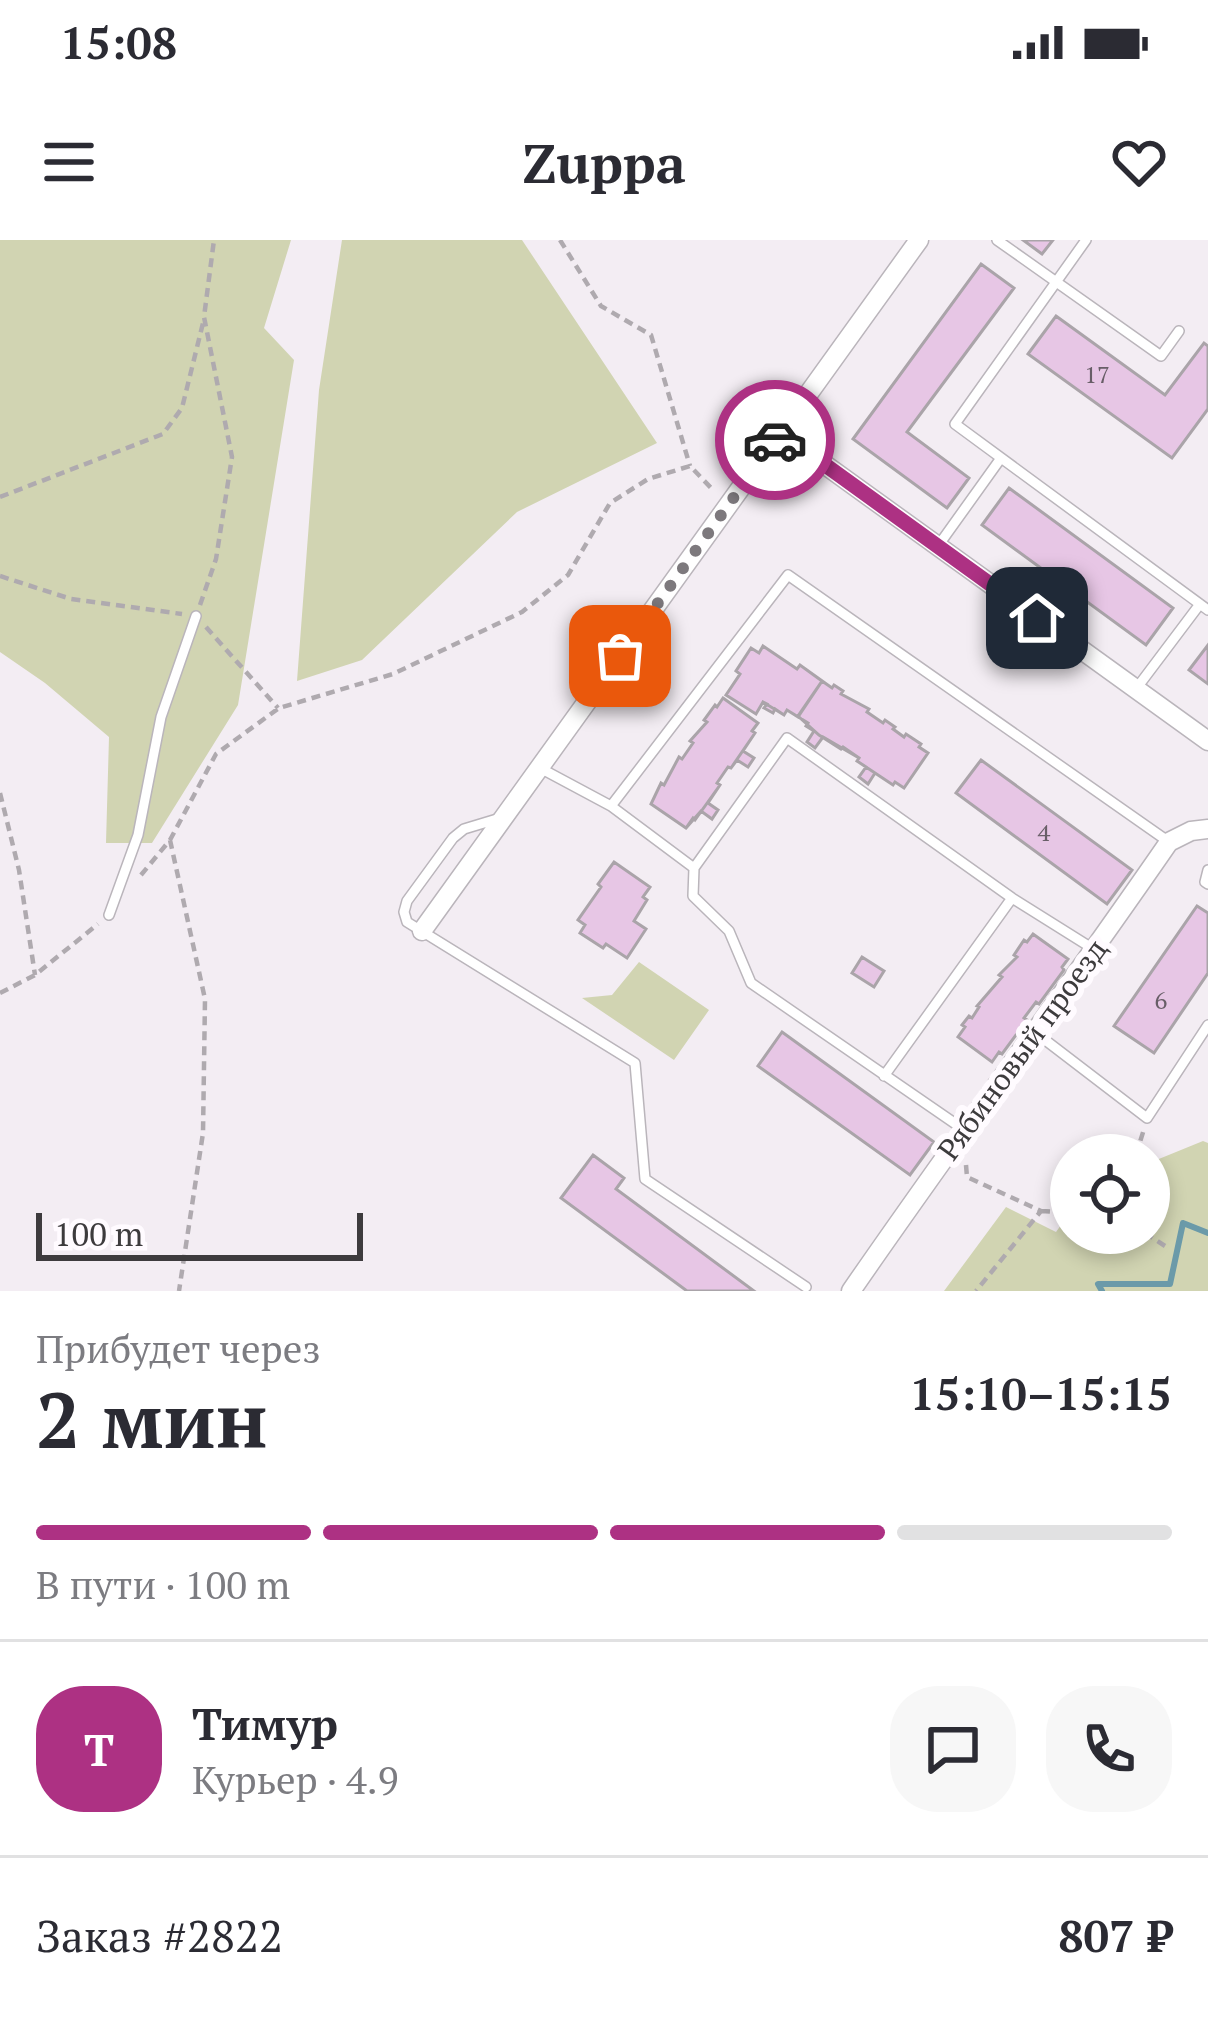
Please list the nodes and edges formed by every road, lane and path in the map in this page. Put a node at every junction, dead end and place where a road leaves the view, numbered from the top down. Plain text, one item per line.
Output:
1 (214, 240) edge
2 (560, 240) edge
3 (920, 240) edge
4 (997, 240) edge
5 (1086, 240) edge
6 (1056, 282) junction
7 (204, 317) junction
8 (1180, 331) dead end
9 (781, 433) junction
10 (1001, 458) junction
11 (690, 466) junction
12 (0, 497) edge
13 (728, 506) junction
14 (938, 547) junction
15 (0, 576) edge
16 (1204, 607) edge
17 (196, 616) junction
18 (1136, 689) junction
19 (279, 708) junction
20 (1208, 741) edge
21 (540, 768) junction
22 (0, 793) edge
23 (611, 806) junction
24 (503, 817) junction
25 (1208, 829) edge
26 (170, 840) junction
27 (1169, 842) junction
28 (694, 868) junction
29 (1208, 870) edge
30 (1208, 884) edge
31 (134, 885) dead end
32 (1012, 898) junction
33 (109, 915) joint
34 (422, 932) junction
35 (1095, 950) junction
36 (35, 975) junction
37 (0, 993) edge
38 (1208, 1024) edge
39 (1036, 1033) junction
40 (884, 1076) junction
41 (1147, 1118) junction
42 (963, 1129) junction
43 (1142, 1134) edge
44 (1041, 1211) junction
45 (1050, 1212) edge
46 (806, 1287) dead end
47 (179, 1291) edge
48 (851, 1291) edge
49 (976, 1291) edge

1 - 7 path
2 - 11 path
3 - 9 street
4 - 6 lane
5 - 6 lane
6 - 8 lane
6 - 10 lane
7 - 12 path
7 - 17 path
9 - 13 street
9 - 14 street
10 - 14 lane
10 - 16 lane
11 - 13 path
11 - 19 path
13 - 21 street
14 - 18 street
15 - 17 path
16 - 18 lane
17 - 19 path
17 - 33 lane
18 - 20 street
19 - 26 path
21 - 23 lane
21 - 24 street
22 - 36 path
23 - 27 lane
23 - 28 lane
24 - 34 street
24 - 34 lane
25 - 27 street
26 - 31 path
26 - 47 path
27 - 35 street, Рябиновый проезд
28 - 32 lane
28 - 40 lane
29 - 30 lane
32 - 35 lane
32 - 40 lane
33 - 36 path
34 - 46 lane
35 - 39 street, Рябиновый проезд
36 - 37 path
38 - 41 lane
39 - 41 lane
39 - 42 street, Рябиновый проезд
40 - 42 lane
41 - 43 path
42 - 44 path
42 - 48 street, Рябиновый проезд
44 - 45 path
44 - 49 path

